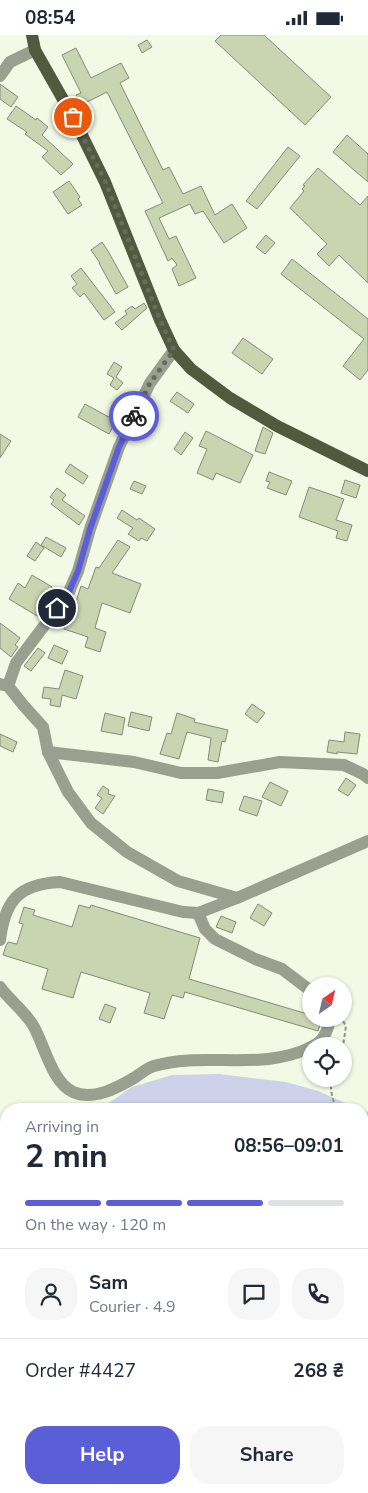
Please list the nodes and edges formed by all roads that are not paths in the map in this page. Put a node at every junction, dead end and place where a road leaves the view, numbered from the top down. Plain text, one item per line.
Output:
1 (32, 35) edge
2 (35, 50) junction
3 (0, 76) edge
4 (174, 350) junction
5 (368, 471) edge
6 (4, 685) edge
7 (48, 752) junction
8 (368, 778) edge
9 (368, 841) edge
10 (237, 898) junction
11 (198, 913) junction
12 (0, 940) edge
13 (302, 984) edge
14 (0, 987) edge
15 (302, 1052) edge

1 - 2 main road
2 - 3 street
2 - 4 main road
4 - 5 main road
4 - 6 street
6 - 7 street
7 - 8 street
7 - 10 street
9 - 10 street
10 - 11 street
11 - 12 street
11 - 13 street
14 - 15 street

